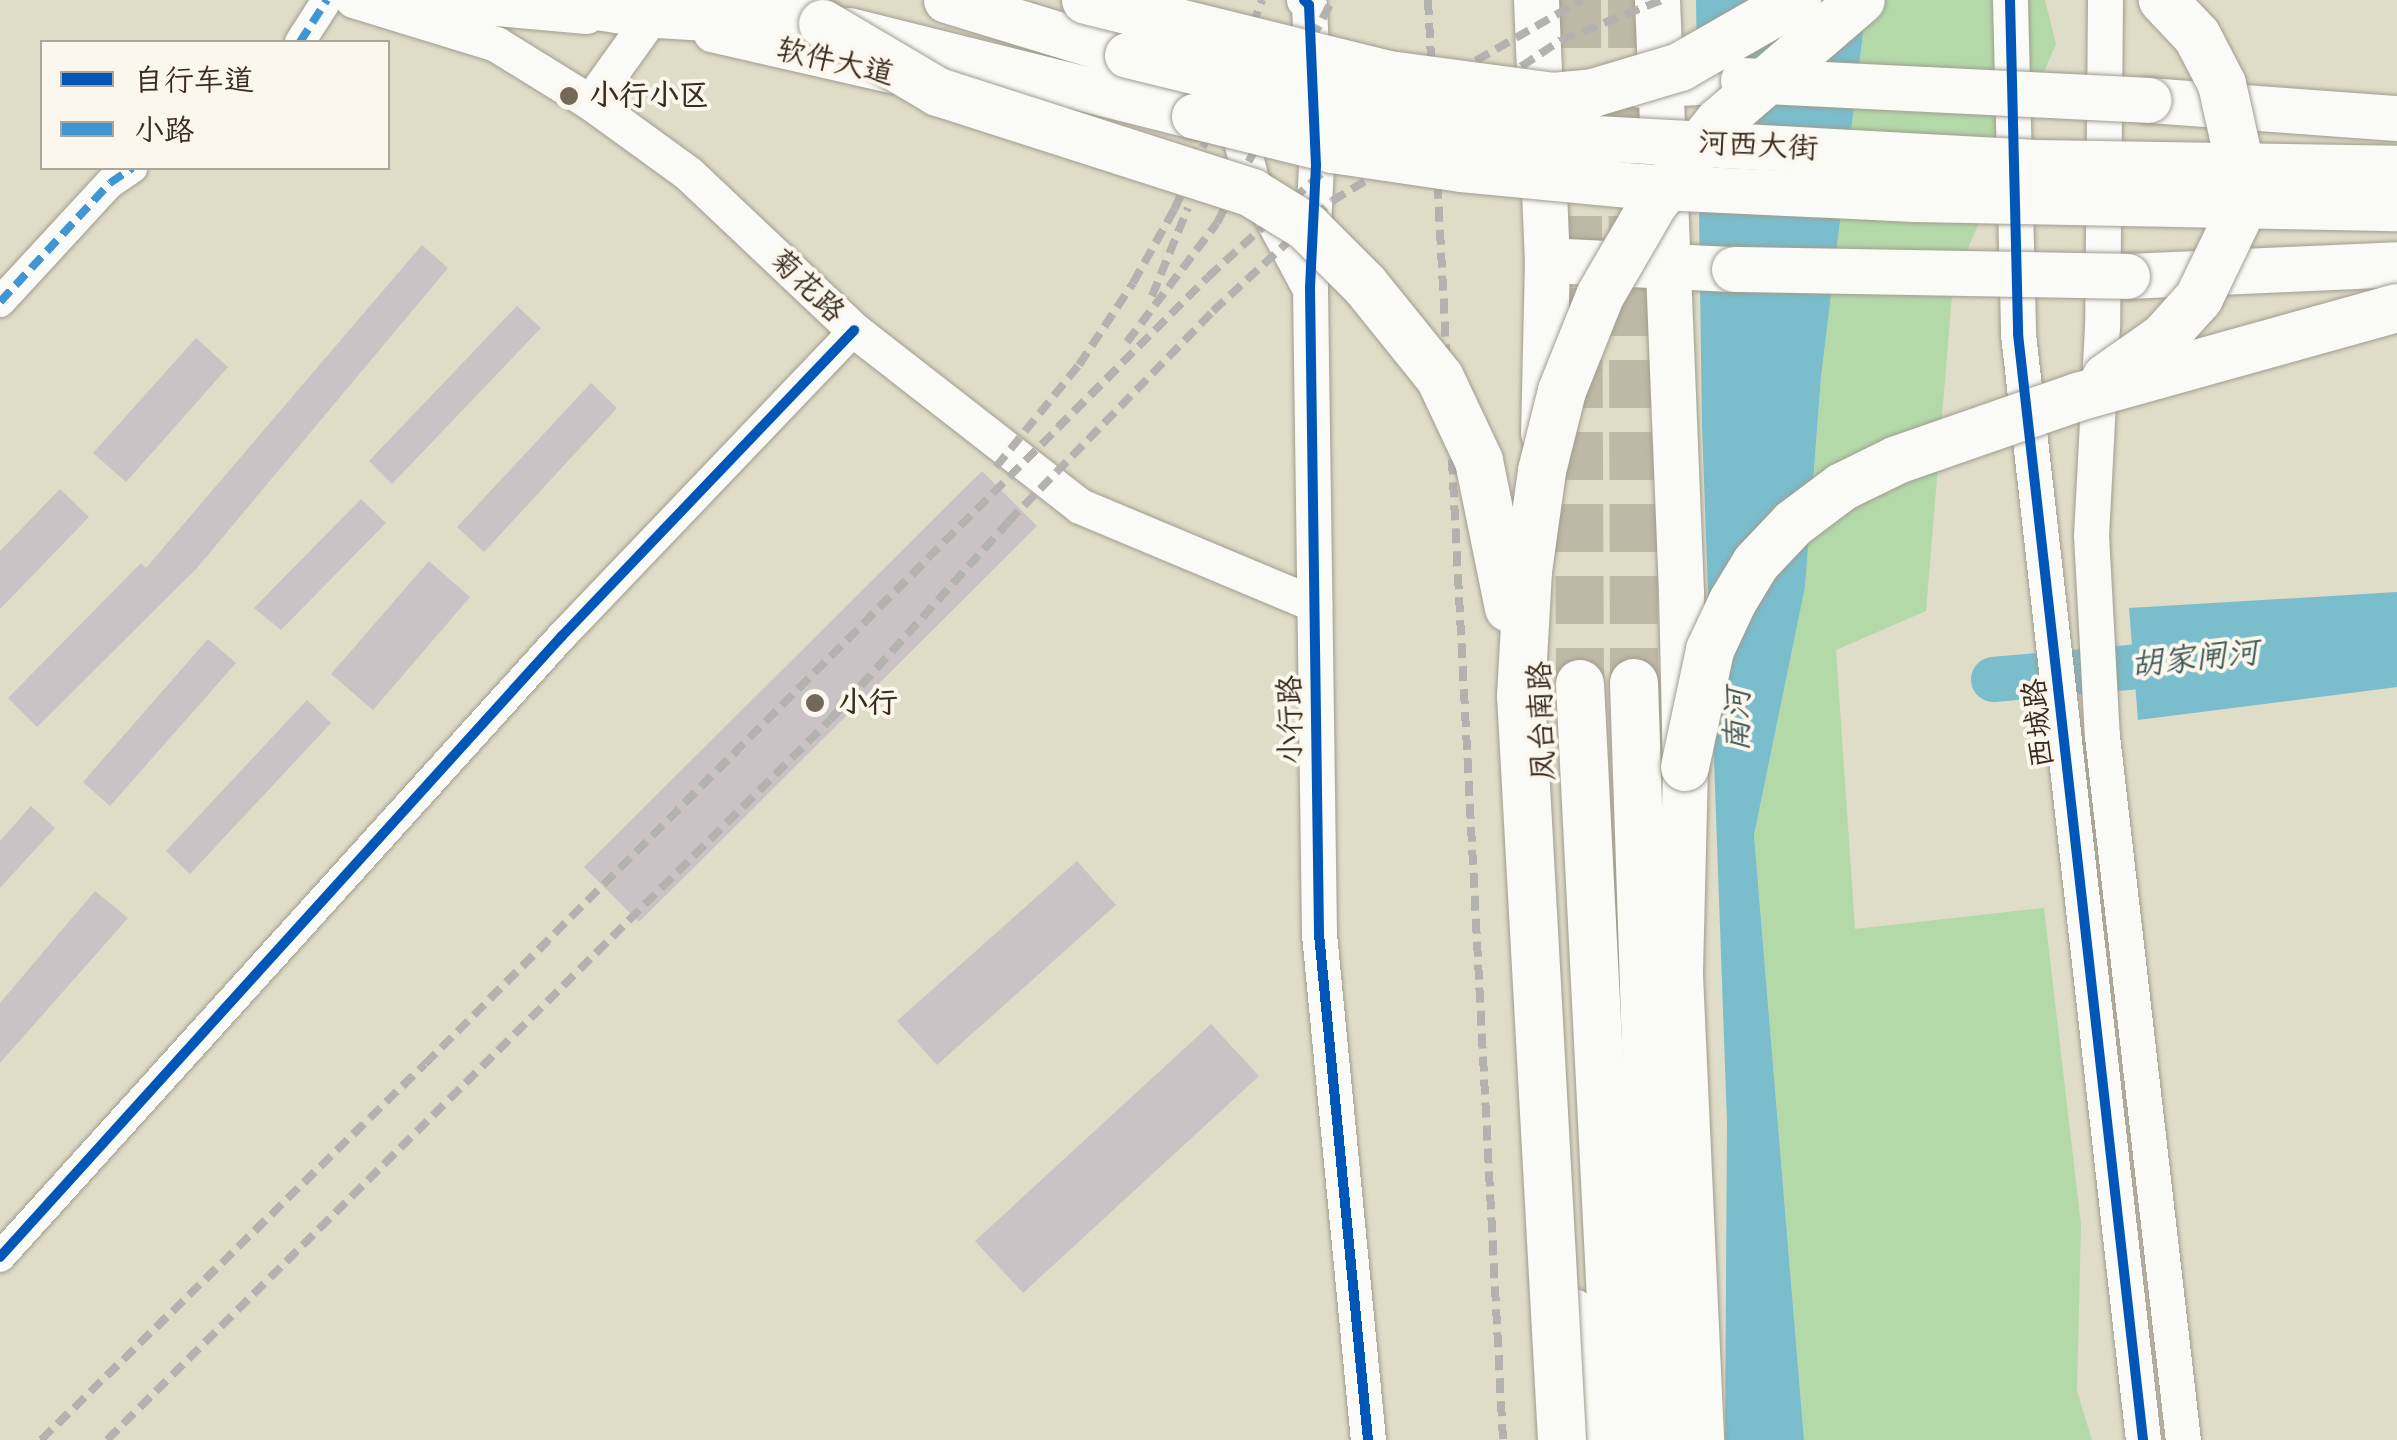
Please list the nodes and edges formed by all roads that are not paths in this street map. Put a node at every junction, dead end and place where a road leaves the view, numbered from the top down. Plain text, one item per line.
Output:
1 (327, 0) edge
2 (353, 0) edge
3 (407, 0) edge
4 (562, 0) edge
5 (715, 0) edge
6 (946, 0) edge
7 (1086, 0) edge
8 (1205, 0) edge
9 (1304, 0) edge
10 (1536, 0) edge
11 (1658, 0) edge
12 (1797, 0) edge
13 (1861, 0) edge
14 (2010, 0) edge
15 (2105, 0) edge
16 (2163, 0) edge
17 (648, 22) junction
18 (823, 24) junction
19 (301, 40) edge
20 (1538, 84) junction
21 (1660, 84) junction
22 (590, 102) junction
23 (1194, 116) joint
24 (2397, 118) edge
25 (2397, 168) edge
26 (129, 170) edge
27 (1251, 179) junction
28 (2397, 208) edge
29 (1547, 260) junction
30 (2397, 264) edge
31 (1666, 265) junction
32 (1310, 288) junction
33 (0, 302) edge
34 (2397, 308) edge
35 (854, 330) junction
36 (2078, 397) junction
37 (1314, 604) junction
38 (1634, 682) tunnel mouth
39 (1580, 684) tunnel mouth
40 (1520, 696) junction
41 (1684, 767) junction
42 (0, 1257) edge
43 (1368, 1440) edge
44 (1562, 1440) edge
45 (1594, 1440) edge
46 (1618, 1440) edge
47 (1659, 1440) edge
48 (1701, 1440) edge
49 (2143, 1440) edge
50 (2183, 1440) edge

1 - 19 street
2 - 22 street, 菊花路
3 - 17 street, 软件大道
4 - 18 highway
5 - 18 main road, 软件大道
6 - 25 main road, 河西大街, bridge
7 - 12 highway, bridge
8 - 27 street, 小行路
9 - 32 street, 小行路
10 - 20 main road, 凤台南路
11 - 21 main road
13 - 40 highway, bridge
14 - 49 street, 西城路
15 - 50 street, 西城路
16 - 36 highway, bridge
17 - 22 street
17 - 27 street, 软件大道
18 - 23 main road, 软件大道, bridge
18 - 40 highway, bridge
20 - 21 main road
20 - 29 main road, 凤台南路
21 - 24 main road, bridge
21 - 31 main road
22 - 35 street, 菊花路
23 - 28 main road, 河西大街, bridge
26 - 33 street
27 - 32 street, 小行路
29 - 31 main road
29 - 45 main road, 凤台南路
30 - 31 main road, bridge
31 - 41 main road, bridge
32 - 37 street, 小行路
34 - 36 highway, bridge
35 - 37 street, 菊花路
35 - 42 street
36 - 41 highway, bridge
37 - 43 street, 小行路
38 - 47 highway
39 - 46 highway, 凤台南路
40 - 44 highway, bridge
41 - 48 main road

